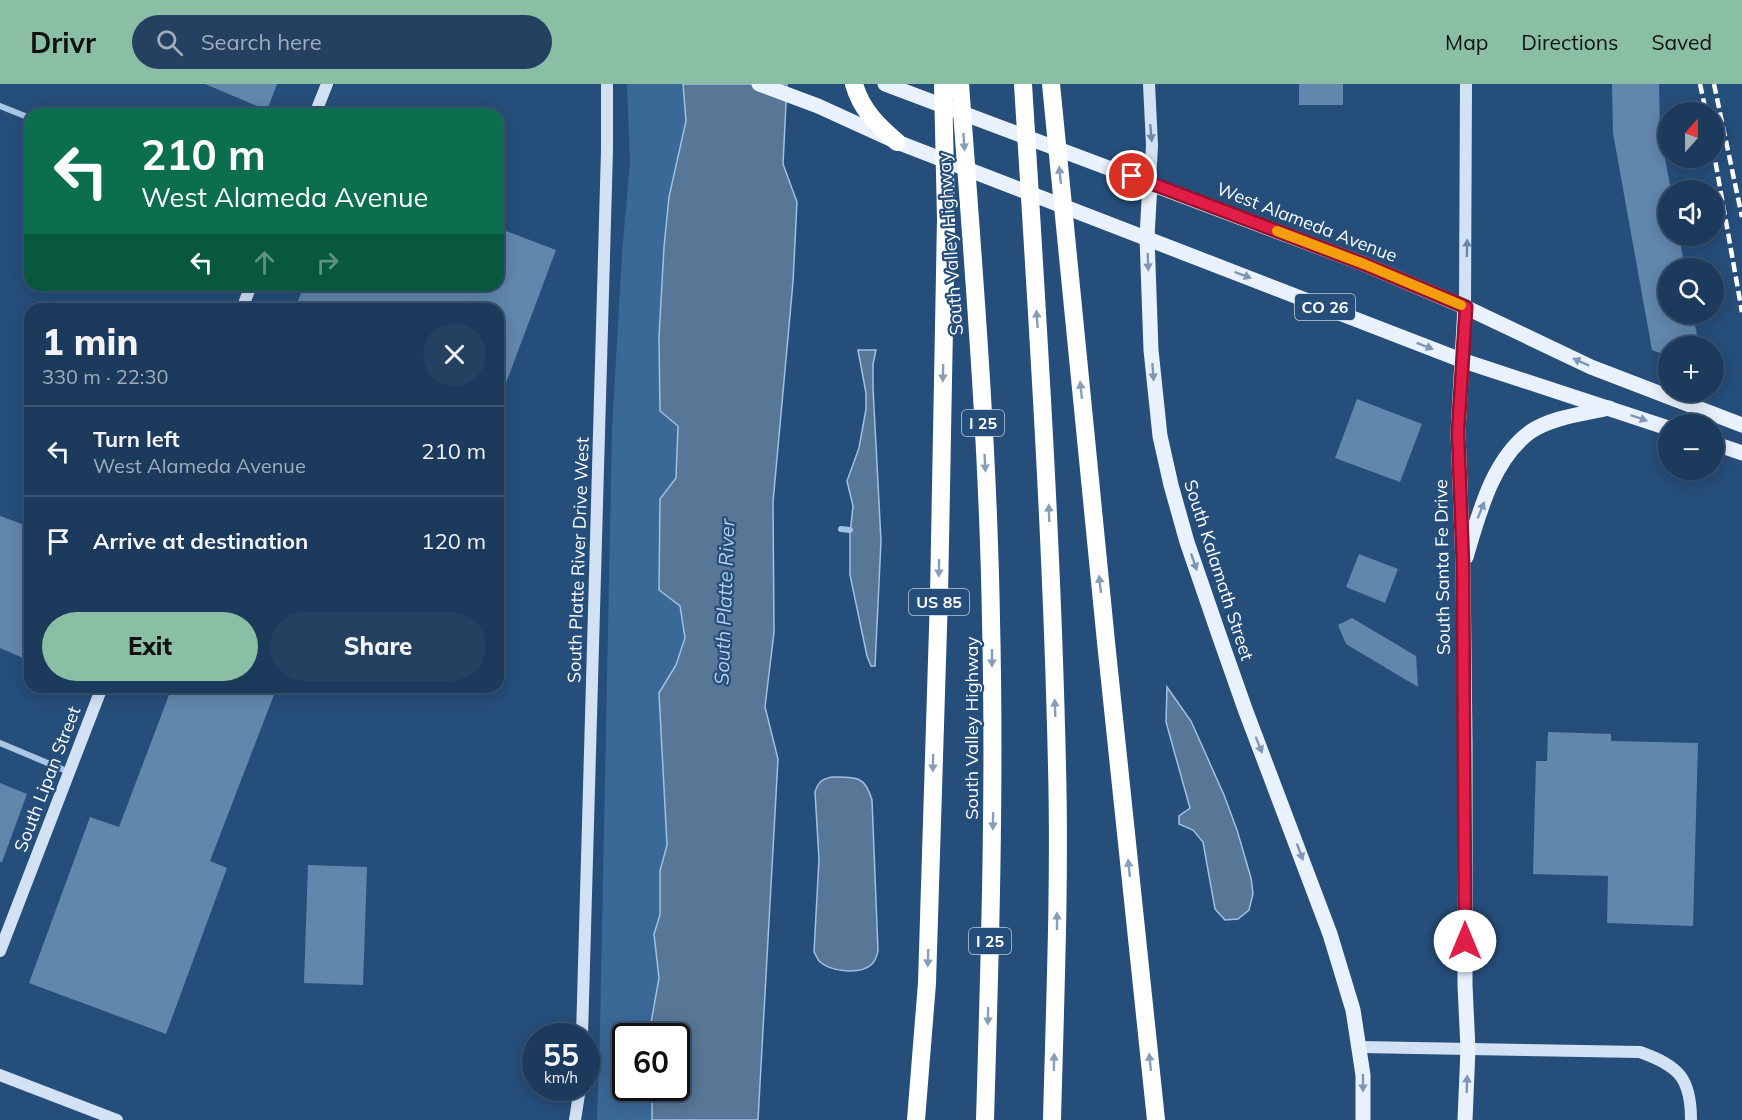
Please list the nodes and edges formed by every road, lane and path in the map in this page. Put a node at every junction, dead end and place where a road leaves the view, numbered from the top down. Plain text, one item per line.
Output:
1 (327, 84) edge
2 (607, 84) edge
3 (759, 84) edge
4 (854, 84) edge
5 (944, 84) edge
6 (960, 84) edge
7 (1023, 84) edge
8 (1051, 84) edge
9 (1149, 84) edge
10 (1466, 84) edge
11 (891, 86) edge
12 (0, 106) edge
13 (317, 108) edge
14 (24, 116) edge
15 (897, 142) junction
16 (1150, 183) junction
17 (1147, 237) junction
18 (1466, 307) junction
19 (1461, 360) junction
20 (1609, 408) junction
21 (1658, 425) edge
22 (1742, 425) edge
23 (1724, 447) edge
24 (1742, 453) edge
25 (1463, 566) junction
26 (100, 693) edge
27 (0, 743) edge
28 (70, 772) junction
29 (0, 951) edge
30 (582, 1023) edge
31 (1360, 1047) junction
32 (1468, 1049) junction
33 (0, 1075) edge
34 (578, 1101) edge
35 (576, 1116) edge
36 (117, 1120) edge
37 (916, 1120) edge
38 (985, 1120) edge
39 (1052, 1120) edge
40 (1156, 1120) edge
41 (1363, 1120) edge
42 (1466, 1120) edge
43 (1691, 1120) edge

1 - 13 street
2 - 30 street, South Platte River Drive West
3 - 15 main road, CO 26
4 - 15 highway
5 -> 37 highway, US 85
6 -> 38 highway, South Valley Highway / I 25
39 -> 7 highway
40 -> 8 highway
9 -> 16 street, South Kalamath Street
18 -> 10 street, South Santa Fe Drive
11 - 16 main road, West Alameda Avenue
12 - 14 street
15 - 17 main road, CO 26
16 - 17 main road, South Kalamath Street
16 - 18 main road, West Alameda Avenue
17 -> 19 main road, CO 26
17 -> 31 main road, South Kalamath Street
18 - 19 main road, South Santa Fe Drive
22 -> 18 main road, West Alameda Avenue
19 - 20 main road
19 - 25 main road, South Santa Fe Drive
20 -> 21 main road
25 -> 20 main road
23 - 24 main road
25 - 32 main road, South Santa Fe Drive
26 - 28 street, South Lipan Street
27 - 28 street
28 - 29 street, South Lipan Street
31 - 32 street
31 -> 41 main road
42 -> 32 main road, South Santa Fe Drive
32 - 43 street
33 - 36 street
34 - 35 street

